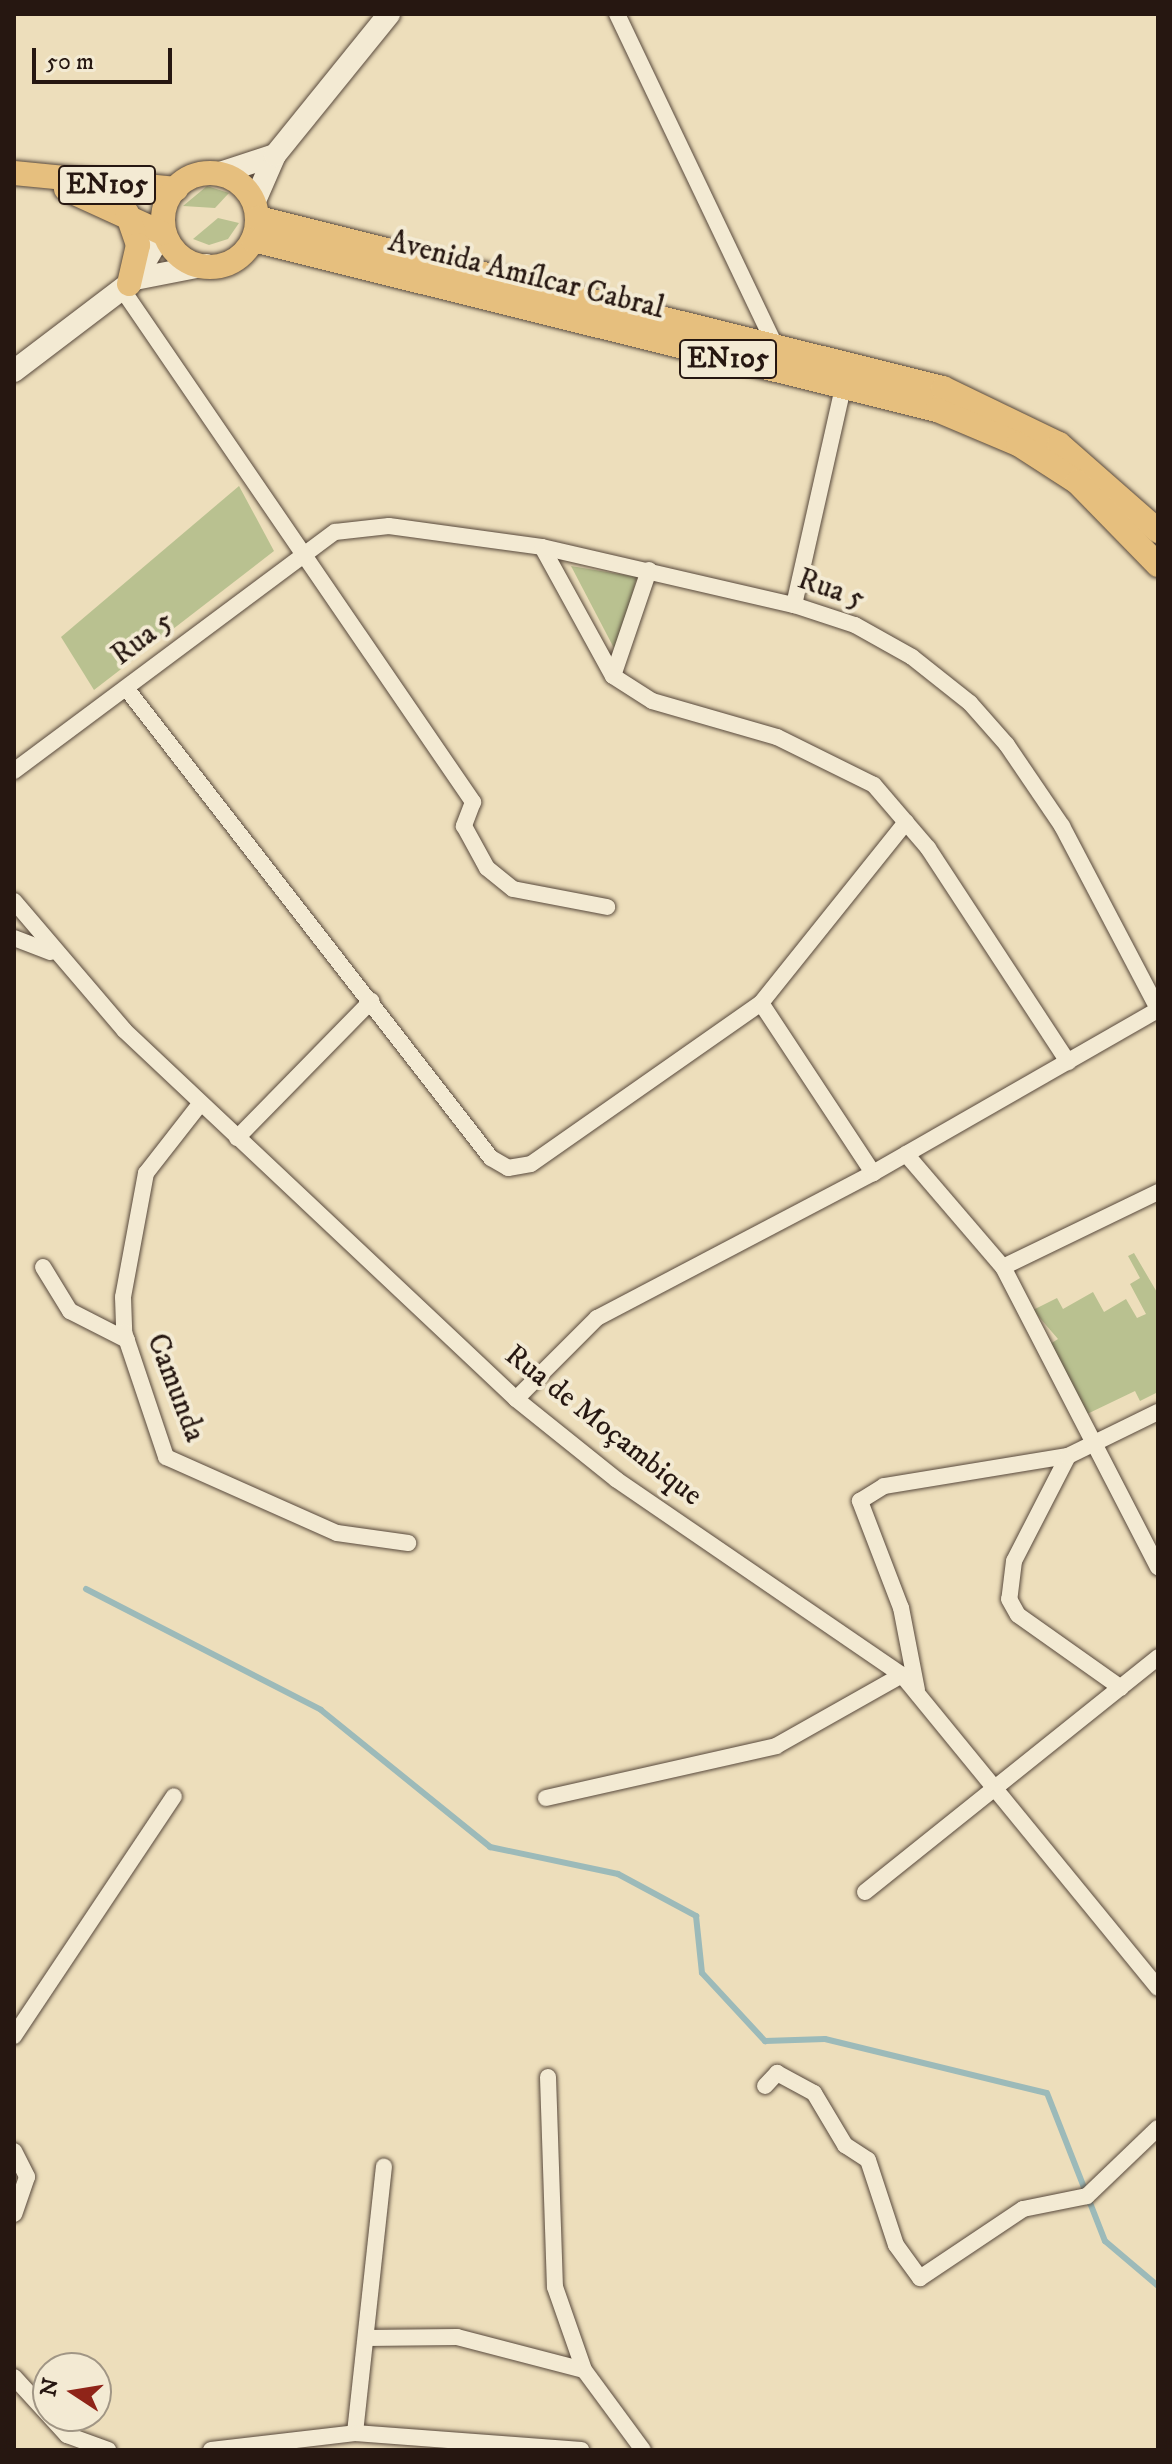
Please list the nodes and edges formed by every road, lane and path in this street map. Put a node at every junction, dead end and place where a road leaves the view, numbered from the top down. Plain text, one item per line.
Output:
1 (389, 14) edge
2 (617, 14) edge
3 (275, 155) junction
4 (217, 174) junction
5 (26, 176) edge
6 (176, 189) junction
7 (127, 213) junction
8 (255, 220) junction
9 (162, 233) junction
10 (207, 265) junction
11 (129, 284) junction
12 (776, 347) junction
13 (14, 371) edge
14 (843, 388) junction
15 (1158, 531) edge
16 (542, 547) junction
17 (306, 551) junction
18 (1158, 565) edge
19 (649, 570) junction
20 (794, 605) junction
21 (613, 676) junction
22 (126, 688) junction
23 (14, 771) edge
24 (906, 822) junction
25 (14, 901) edge
26 (607, 907) dead end
27 (14, 938) edge
28 (51, 953) junction
29 (371, 1001) junction
30 (761, 1003) junction
31 (1158, 1010) edge
32 (1068, 1062) junction
33 (200, 1104) junction
34 (237, 1138) junction
35 (906, 1154) junction
36 (873, 1173) junction
37 (1158, 1192) edge
38 (43, 1267) dead end
39 (1003, 1267) junction
40 (127, 1340) junction
41 (516, 1399) junction
42 (1158, 1412) edge
43 (1096, 1444) junction
44 (1068, 1456) junction
45 (408, 1543) dead end
46 (1158, 1567) edge
47 (1158, 1657) edge
48 (902, 1675) junction
49 (1121, 1688) junction
50 (917, 1690) junction
51 (998, 1785) junction
52 (174, 1796) dead end
53 (546, 1798) dead end
54 (865, 1892) dead end
55 (1158, 1988) edge
56 (14, 2036) edge
57 (548, 2077) dead end
58 (765, 2086) dead end
59 (1158, 2128) edge
60 (14, 2151) edge
61 (384, 2167) dead end
62 (14, 2214) edge
63 (366, 2338) junction
64 (584, 2370) junction
65 (14, 2377) edge
66 (355, 2433) junction
67 (108, 2450) edge
68 (211, 2450) edge
69 (581, 2450) edge
70 (643, 2450) edge

1 - 3 main road
2 - 12 street
3 - 4 main road
3 - 8 main road
4 - 6 main road, EN105
4 - 8 main road, EN105
5 - 6 main road, EN105
5 - 7 main road, EN105
6 - 9 main road, EN105
7 - 9 main road, EN105
7 - 11 main road
8 - 10 main road
8 - 12 main road, Avenida Amílcar Cabral / EN105
8 - 14 main road, Avenida Amílcar Cabral / EN105
9 - 10 main road, EN105
9 - 11 main road
10 - 11 main road
11 - 13 main road
11 - 17 street
12 - 15 main road, Avenida Amílcar Cabral / EN105
14 - 18 main road, Avenida Amílcar Cabral / EN105
14 - 20 street
16 - 17 street, Rua 5
16 - 19 street, Rua 5
16 - 21 street
17 - 22 street, Rua 5
17 - 26 street
19 - 20 street, Rua 5
19 - 21 street
20 - 31 street, Rua 5
21 - 24 street
22 - 23 street, Rua 5
22 - 29 street
24 - 30 street
24 - 32 street
25 - 28 street, Rua de Moçambique
27 - 28 street
28 - 33 street, Rua de Moçambique
29 - 30 street
29 - 34 street
30 - 36 street
31 - 32 street
32 - 35 street
33 - 34 street, Rua de Moçambique
33 - 40 street, Camunda
34 - 41 street, Rua de Moçambique
35 - 36 street
35 - 39 street
36 - 41 street
37 - 39 street
38 - 40 street
39 - 43 street
40 - 45 street, Camunda
41 - 48 street, Rua de Moçambique
42 - 43 street
43 - 44 street
43 - 46 street
44 - 49 street
44 - 50 street
47 - 49 street
48 - 50 street, Rua de Moçambique
48 - 53 street
49 - 51 street
50 - 51 street, Rua de Moçambique
51 - 54 street
51 - 55 street, Rua de Moçambique
52 - 56 street
57 - 64 street
58 - 59 street
60 - 62 street
61 - 63 street
63 - 64 street
63 - 66 street
64 - 70 street
65 - 67 street
66 - 68 street
66 - 69 street

